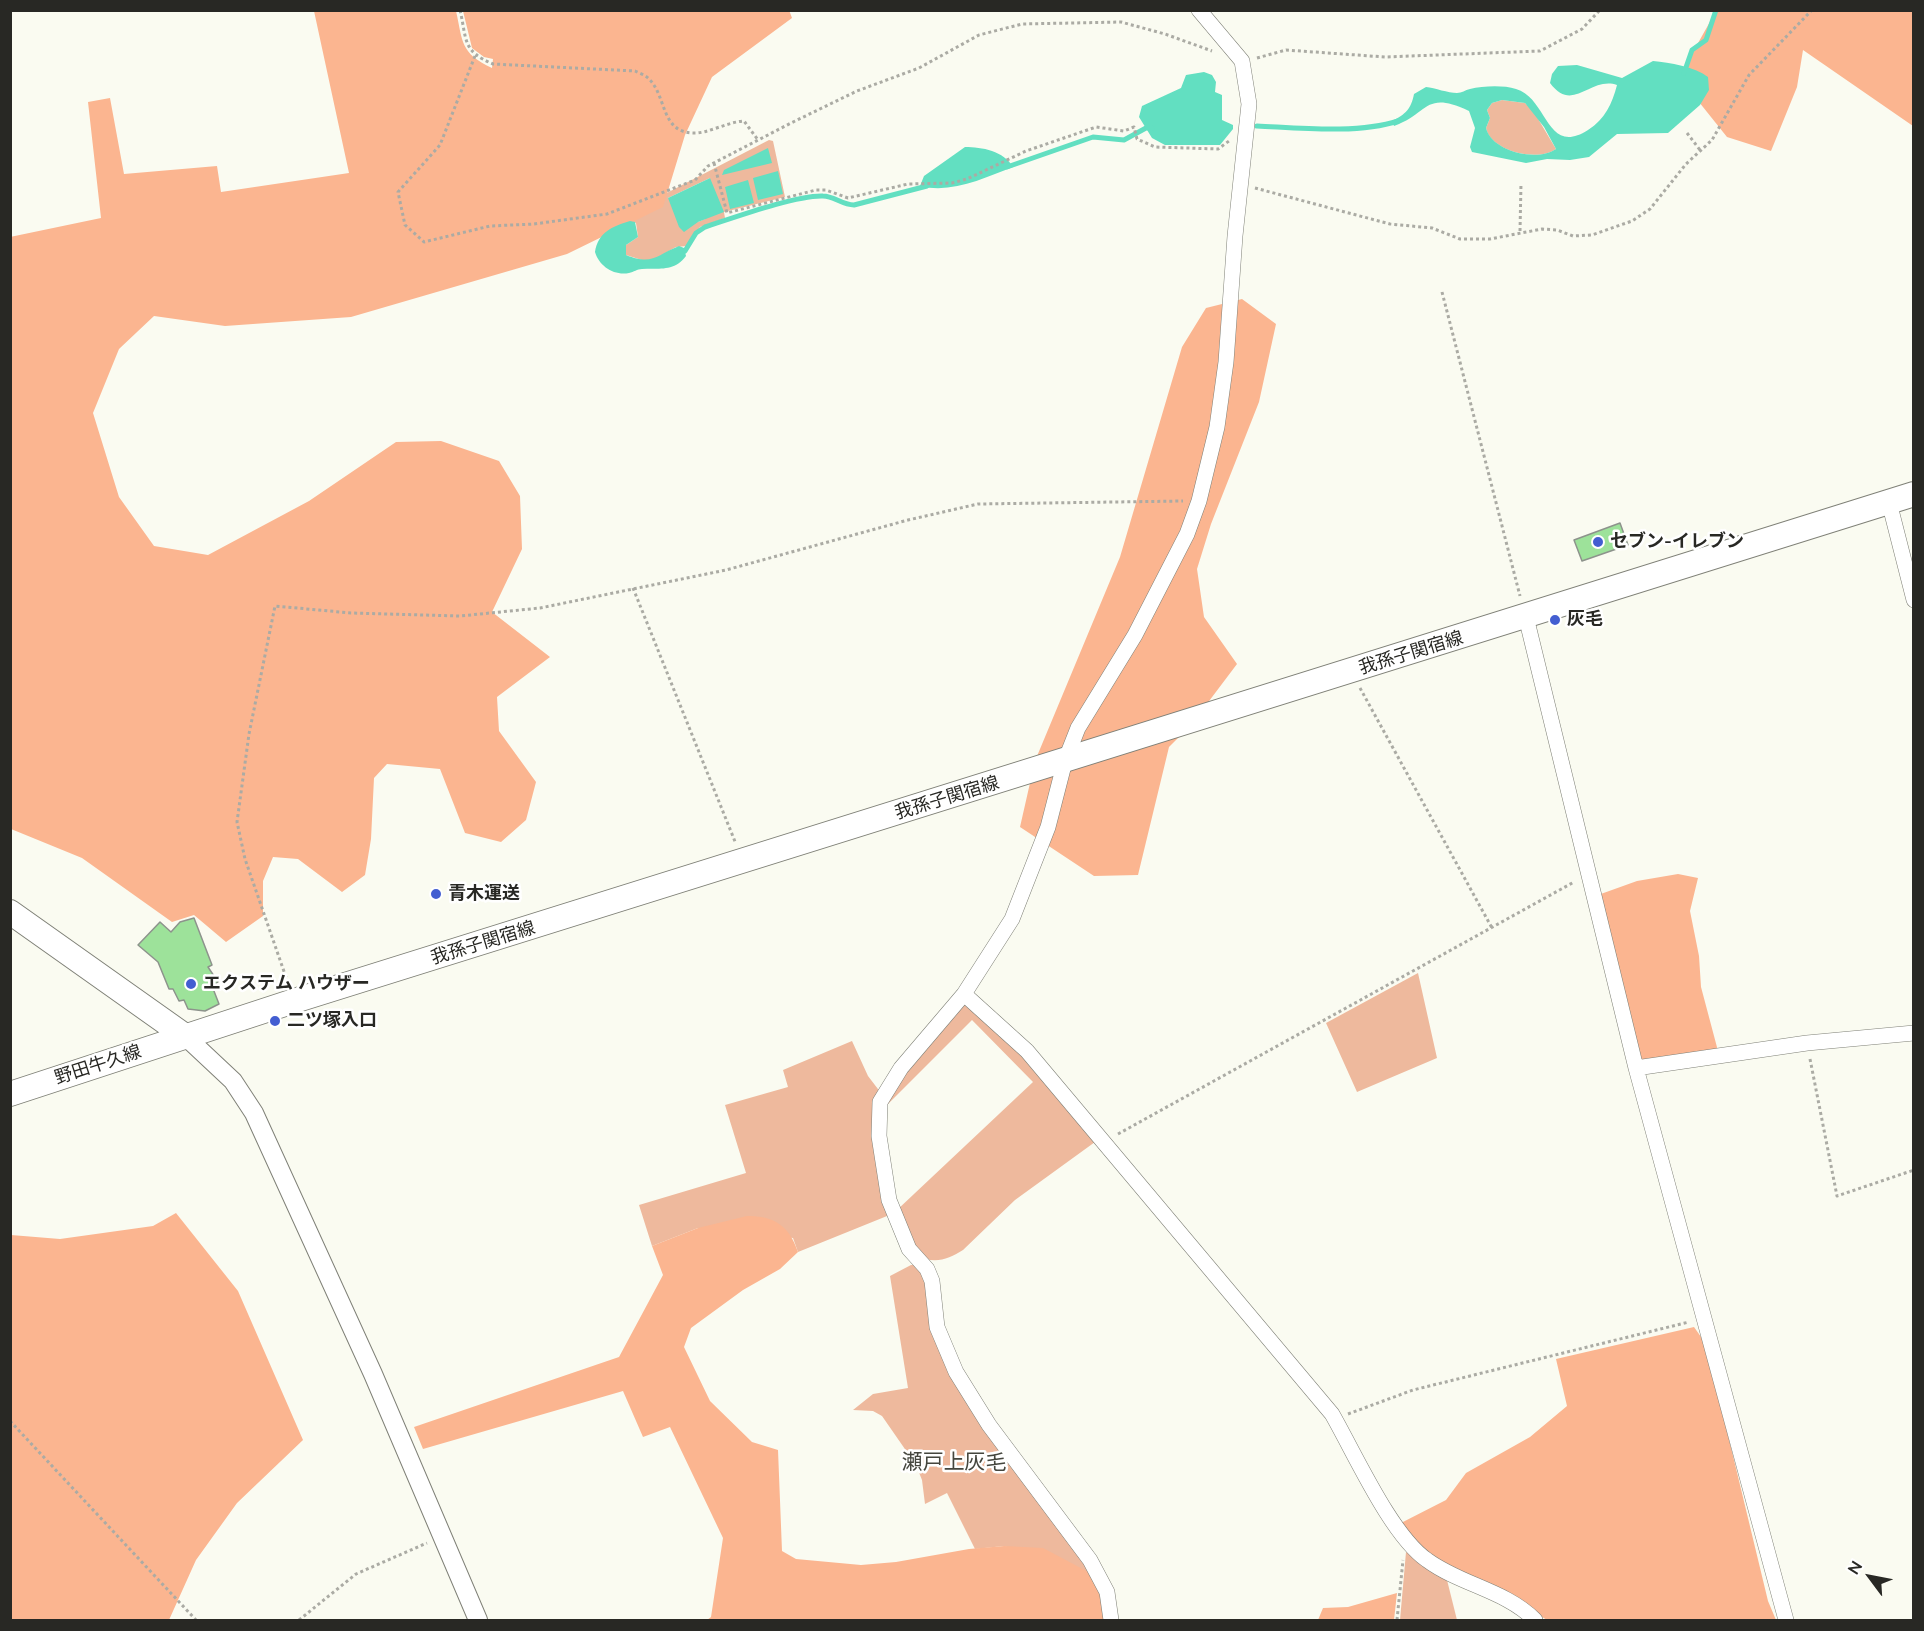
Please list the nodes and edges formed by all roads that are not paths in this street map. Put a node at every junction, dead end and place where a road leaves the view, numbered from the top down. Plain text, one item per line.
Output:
1 (1199, 10) edge
2 (1914, 494) edge
3 (1889, 502) junction
4 (1914, 600) edge
5 (1526, 617) junction
6 (1065, 760) junction
7 (10, 912) edge
8 (964, 994) junction
9 (1914, 1033) edge
10 (185, 1036) junction
11 (1636, 1068) junction
12 (10, 1094) edge
13 (478, 1620) edge
14 (1111, 1620) edge
15 (1535, 1620) edge
16 (1785, 1620) edge

1 - 6 street
2 - 3 main road, 我孫子関宿線
3 - 4 street
3 - 5 main road, 我孫子関宿線
5 - 6 main road, 我孫子関宿線
5 - 11 street
6 - 8 street
6 - 10 main road, 我孫子関宿線
7 - 10 main road
8 - 14 street
8 - 15 street
9 - 11 street
10 - 12 main road, 野田牛久線
10 - 13 street
11 - 16 street

